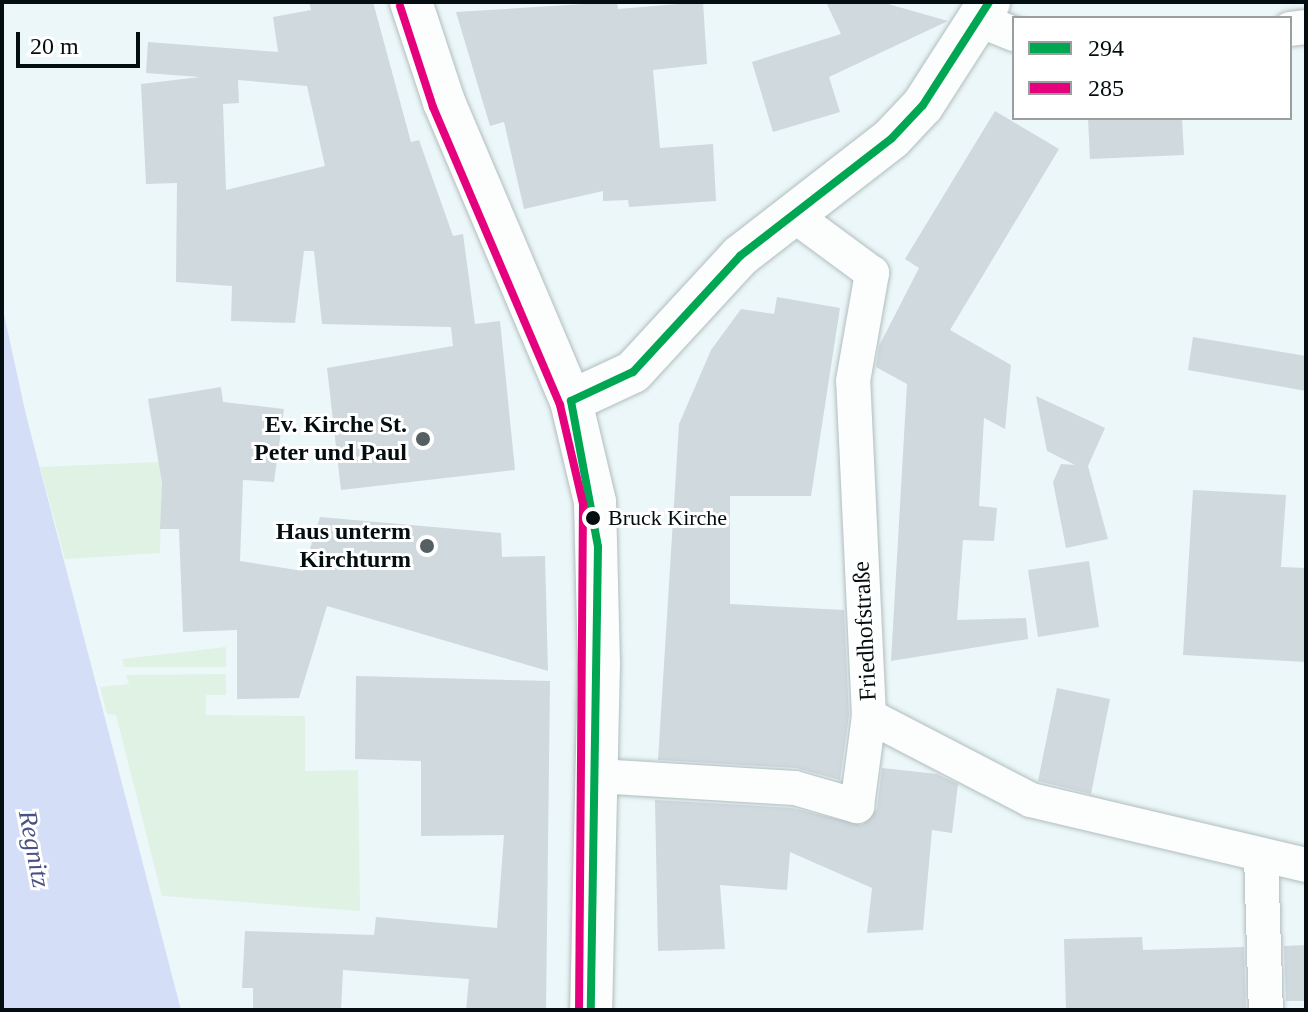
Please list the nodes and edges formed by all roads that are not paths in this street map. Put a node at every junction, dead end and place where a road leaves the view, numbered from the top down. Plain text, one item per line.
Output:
1 (411, 2) edge
2 (994, 19) edge
3 (792, 214) junction
4 (571, 401) junction
5 (869, 716) junction
6 (597, 776) junction
7 (1261, 855) junction
8 (1306, 865) edge
9 (591, 1010) edge
10 (1266, 1010) edge

1 - 4 street
2 - 3 street
3 - 4 street
3 - 5 street, Friedhofstraße
4 - 6 street
5 - 6 street
5 - 7 street, Friedhofstraße
6 - 9 street
7 - 8 street, Friedhofstraße
7 - 10 street

